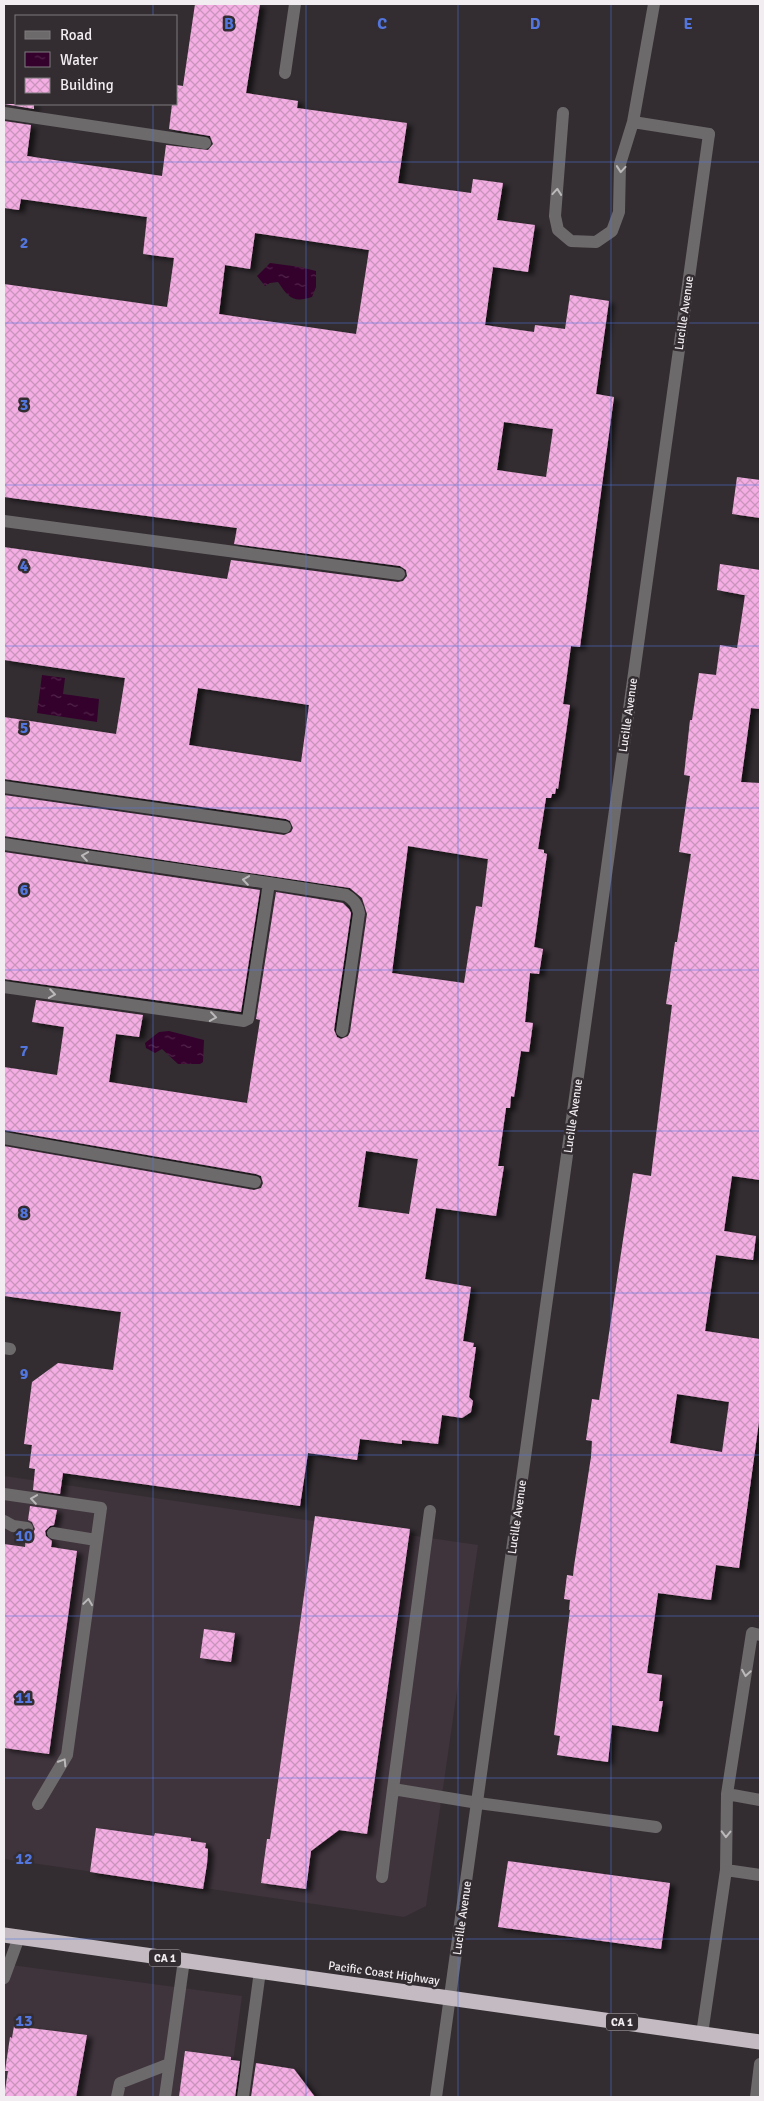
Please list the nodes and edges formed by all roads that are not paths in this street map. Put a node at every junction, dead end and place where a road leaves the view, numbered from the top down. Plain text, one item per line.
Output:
1 (295, 4) edge
2 (654, 4) edge
3 (285, 73) dead end
4 (563, 112) dead end
5 (4, 113) edge
6 (633, 122) junction
7 (205, 143) dead end
8 (4, 522) edge
9 (399, 574) dead end
10 (4, 787) edge
11 (285, 827) dead end
12 (4, 844) edge
13 (269, 883) junction
14 (4, 987) edge
15 (342, 1032) dead end
16 (4, 1138) edge
17 (255, 1182) dead end
18 (4, 1494) edge
19 (430, 1511) dead end
20 (4, 1520) edge
21 (27, 1528) dead end
22 (53, 1532) dead end
23 (96, 1540) junction
24 (760, 1635) edge
25 (393, 1789) junction
26 (727, 1794) junction
27 (760, 1800) edge
28 (478, 1803) junction
29 (38, 1804) dead end
30 (656, 1827) dead end
31 (726, 1870) junction
32 (760, 1875) edge
33 (382, 1877) dead end
34 (11, 1936) edge
35 (184, 1960) junction
36 (260, 1971) junction
37 (4, 1978) edge
38 (451, 1997) junction
39 (702, 2034) junction
40 (760, 2042) edge
41 (169, 2064) junction
42 (760, 2064) edge
43 (118, 2097) edge
44 (165, 2097) edge
45 (242, 2097) edge
46 (436, 2097) edge
47 (756, 2097) edge

1 - 3 street
2 - 6 street
6 -> 4 street
5 - 7 street
6 - 28 street, Lucille Avenue
8 - 9 street
10 - 11 street
13 -> 12 street
14 -> 13 street
13 - 15 street
16 - 17 street
23 -> 18 street
19 - 25 street
20 - 21 street
22 - 23 street
29 -> 23 street
24 -> 26 street
25 - 28 street
25 - 33 street
26 - 27 street
26 -> 31 street
28 - 30 street
28 - 38 street, Lucille Avenue
31 - 32 street
31 - 39 street
34 - 35 highway, Pacific Coast Highway / CA 1
34 - 37 street
35 - 36 highway, Pacific Coast Highway / CA 1
35 - 41 street
36 - 38 highway, Pacific Coast Highway / CA 1
36 - 45 street
38 - 39 highway, Pacific Coast Highway / CA 1
38 - 46 street, Lucille Avenue
39 - 40 highway, Pacific Coast Highway / CA 1
41 - 43 street
41 - 44 street
42 - 47 street

